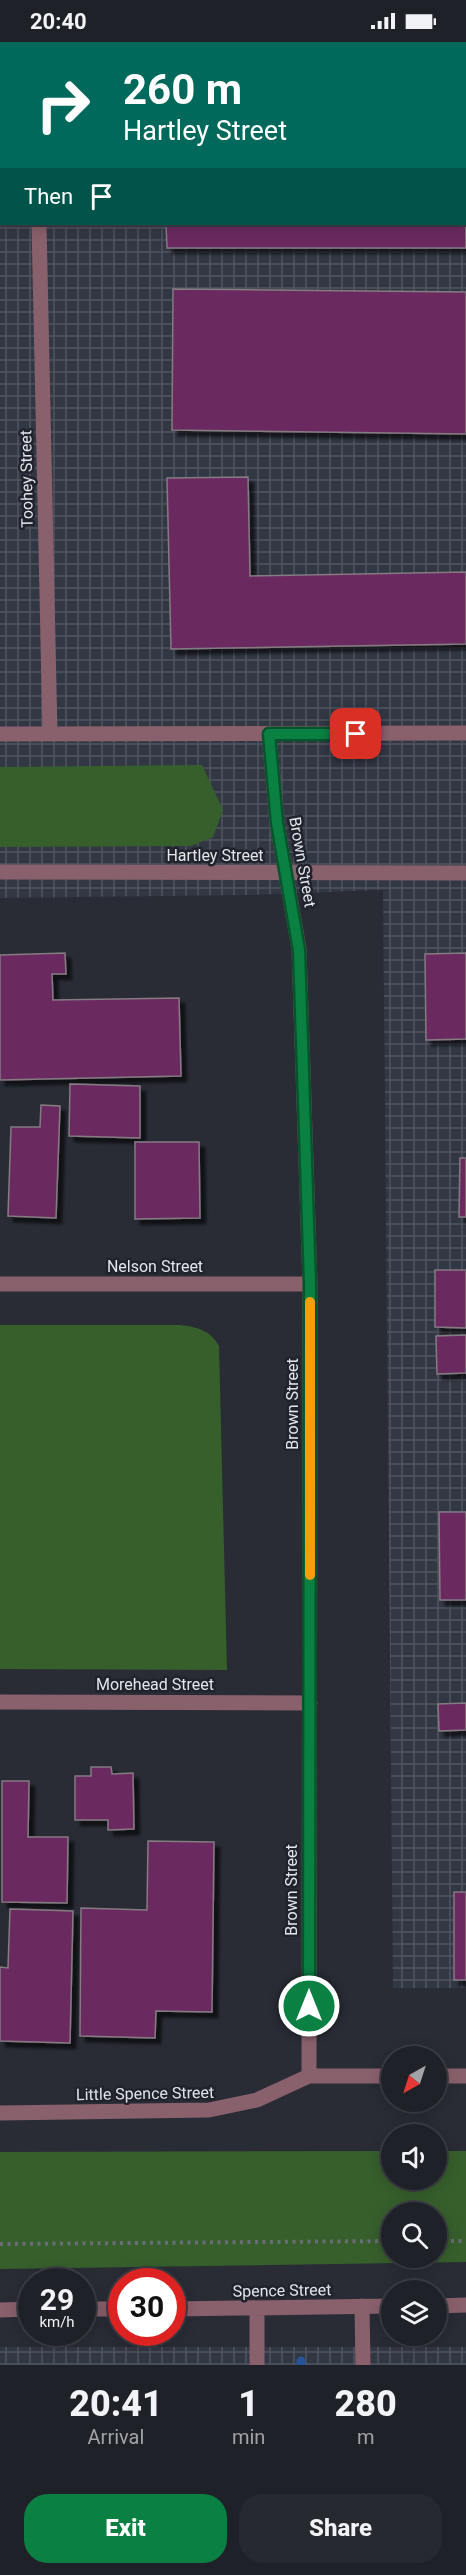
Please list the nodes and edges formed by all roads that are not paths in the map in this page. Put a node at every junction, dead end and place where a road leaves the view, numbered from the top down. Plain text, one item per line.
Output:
1 (39, 225) edge
2 (466, 733) edge
3 (0, 734) edge
4 (50, 734) junction
5 (269, 734) junction
6 (0, 872) edge
7 (466, 873) edge
8 (287, 874) junction
9 (0, 1284) edge
10 (310, 1284) junction
11 (0, 1702) edge
12 (310, 1703) junction
13 (309, 2076) junction
14 (381, 2076) edge
15 (447, 2076) edge
16 (466, 2076) edge
17 (0, 2113) edge
18 (466, 2305) edge
19 (363, 2306) junction
20 (381, 2306) edge
21 (447, 2306) edge
22 (186, 2309) edge
23 (257, 2309) junction
24 (0, 2310) edge
25 (18, 2310) edge
26 (257, 2365) edge
27 (363, 2365) edge

1 - 4 street, Toohey Street
2 - 5 street
3 - 4 street
4 - 5 street
5 - 8 street, Brown Street
6 - 8 street, Hartley Street
7 - 8 street, Hartley Street
8 - 10 street, Brown Street
9 - 10 street, Nelson Street
10 - 12 street, Brown Street
11 - 12 street, Morehead Street
12 - 13 street, Brown Street
13 - 14 street, Little Spence Street
13 - 17 street, Little Spence Street
15 - 16 street
18 - 21 street
19 - 20 street, Spence Street
19 - 23 street, Spence Street
19 - 27 street
22 - 23 street, Spence Street
23 - 26 street
24 - 25 street

